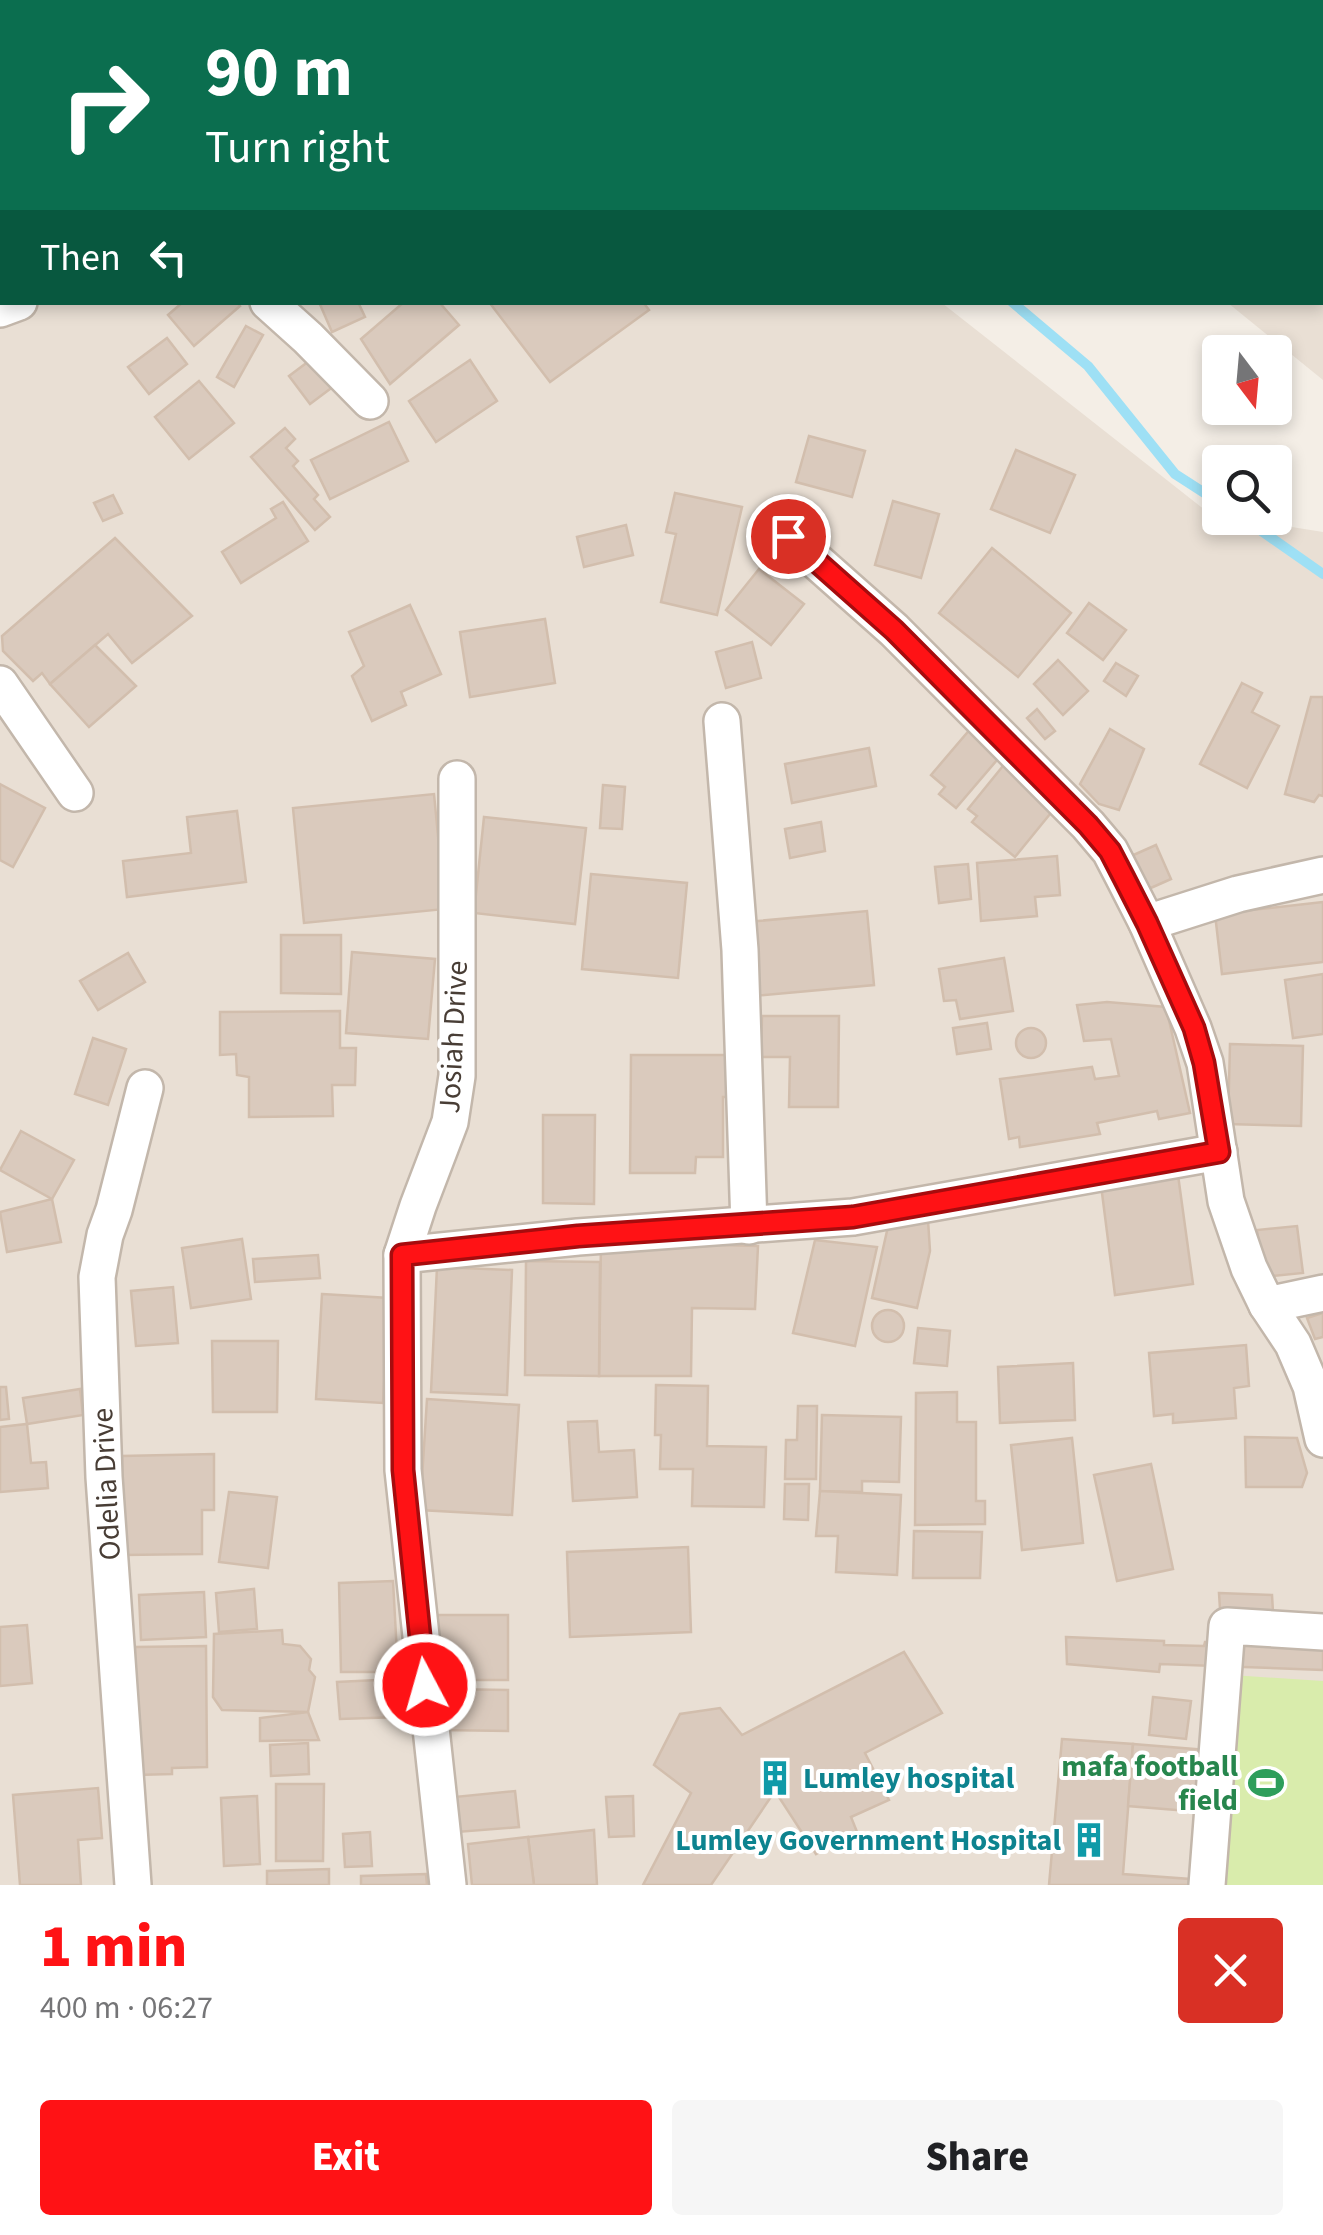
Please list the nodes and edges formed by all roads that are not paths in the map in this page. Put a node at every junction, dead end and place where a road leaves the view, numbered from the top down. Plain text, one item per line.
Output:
1 (271, 305) edge
2 (370, 401) dead end
3 (788, 536) dead end
4 (0, 684) edge
5 (722, 721) dead end
6 (458, 779) dead end
7 (75, 793) dead end
8 (1323, 875) edge
9 (1147, 923) junction
10 (144, 1088) dead end
11 (1219, 1152) junction
12 (750, 1226) junction
13 (402, 1255) junction
14 (1323, 1294) edge
15 (1266, 1305) junction
16 (1323, 1438) edge
17 (1323, 1632) edge
18 (133, 1885) edge
19 (448, 1885) edge
20 (1208, 1885) edge

1 - 2 street
3 - 9 street
4 - 7 street
5 - 12 street
6 - 13 street, Josiah Drive
8 - 9 street
9 - 11 street
10 - 18 street, Odelia Drive
11 - 12 street
11 - 15 street
12 - 13 street
13 - 19 street, Josiah Drive
14 - 15 street
15 - 16 street
17 - 20 street

